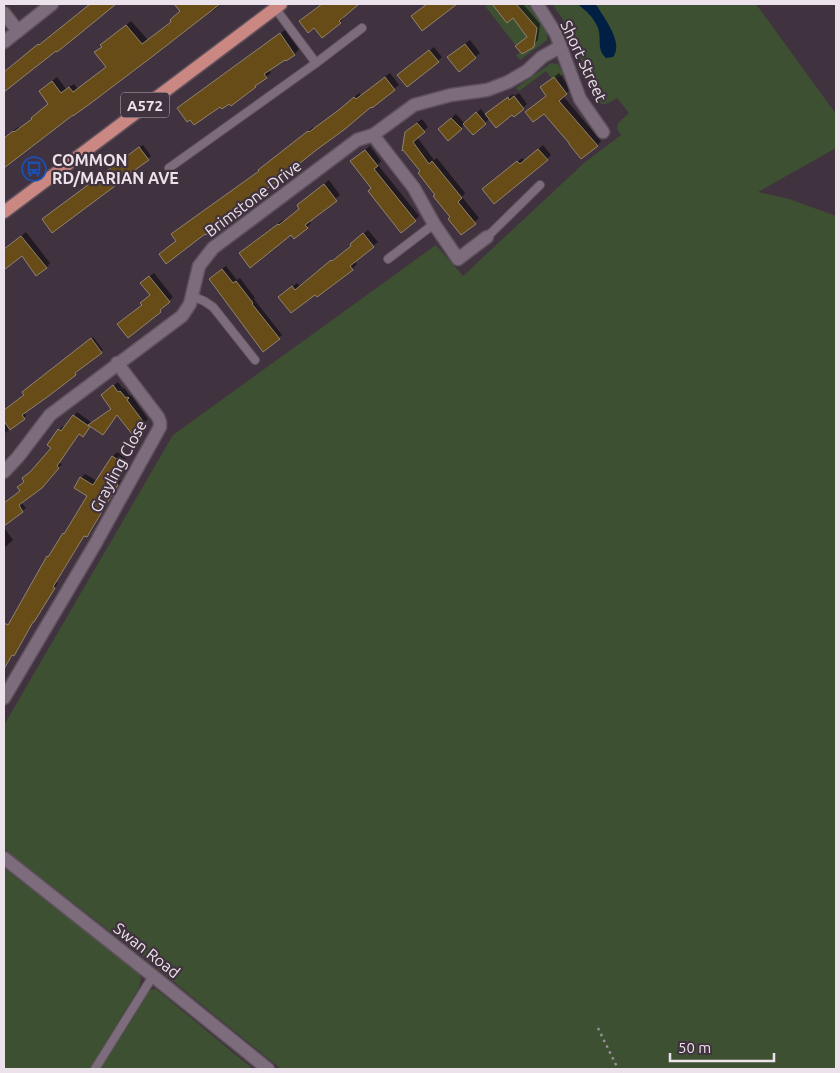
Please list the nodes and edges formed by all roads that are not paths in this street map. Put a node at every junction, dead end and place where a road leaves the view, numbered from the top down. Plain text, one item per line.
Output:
1 (52, 4) edge
2 (537, 4) edge
3 (278, 6) edge
4 (4, 13) edge
5 (362, 28) dead end
6 (18, 31) junction
7 (4, 42) edge
8 (560, 47) junction
9 (316, 63) junction
10 (603, 132) dead end
11 (373, 135) junction
12 (169, 168) dead end
13 (540, 185) dead end
14 (6, 207) edge
15 (434, 224) junction
16 (487, 237) joint
17 (388, 259) dead end
18 (192, 296) junction
19 (255, 360) dead end
20 (117, 363) junction
21 (4, 472) edge
22 (8, 681) edge
23 (4, 698) edge
24 (4, 858) edge
25 (153, 976) junction
26 (95, 1069) edge
27 (268, 1069) edge

1 - 6 street
2 - 8 street, Short Street
3 - 9 lane
3 - 14 main road, A572
4 - 6 street
5 - 9 lane
6 - 7 street
8 - 10 street, Short Street
8 - 11 street, Brimstone Drive
9 - 12 lane
11 - 15 street
11 - 18 street, Brimstone Drive
13 - 16 lane
15 - 16 street
15 - 17 lane
18 - 19 lane
18 - 20 street, Brimstone Drive
20 - 21 street, Brimstone Drive
20 - 22 street, Grayling Close
22 - 23 street, Grayling Close
24 - 25 street, Swan Road
25 - 26 lane
25 - 27 street, Swan Road

